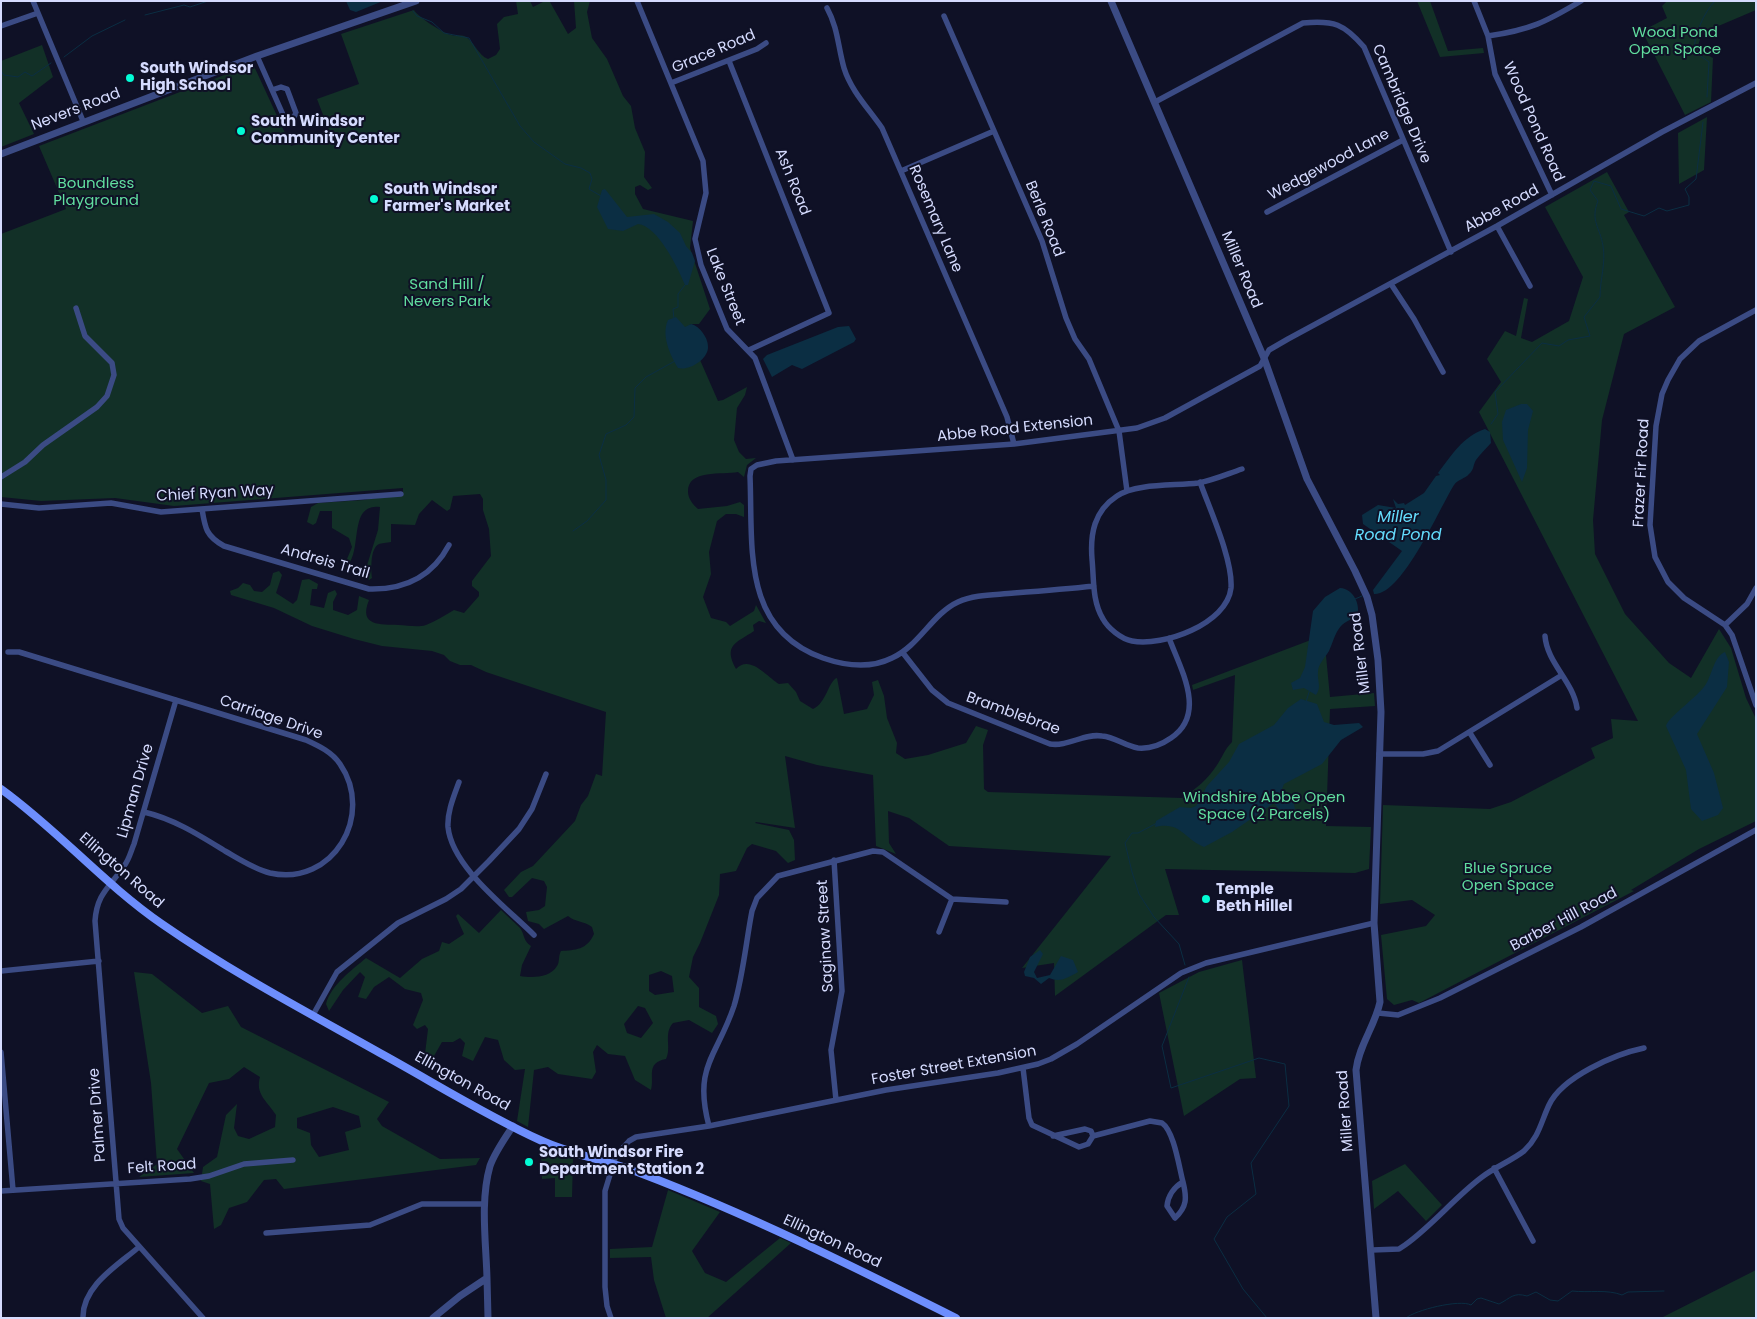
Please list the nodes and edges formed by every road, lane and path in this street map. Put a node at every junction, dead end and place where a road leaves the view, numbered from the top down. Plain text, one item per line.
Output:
1 (33, 1) edge
2 (416, 1) edge
3 (637, 1) edge
4 (1111, 1) edge
5 (1474, 1) edge
6 (1581, 1) edge
7 (828, 8) dead end
8 (38, 13) junction
9 (944, 16) dead end
10 (1, 26) edge
11 (1488, 36) junction
12 (766, 43) dead end
13 (257, 56) junction
14 (729, 60) junction
15 (1756, 83) edge
16 (671, 84) junction
17 (272, 90) junction
18 (1155, 102) junction
19 (83, 121) junction
20 (994, 131) junction
21 (1404, 140) junction
22 (1, 154) edge
23 (901, 171) junction
24 (1552, 195) junction
25 (1267, 212) dead end
26 (1497, 226) junction
27 (1451, 252) junction
28 (1391, 284) junction
29 (1530, 286) dead end
30 (76, 308) dead end
31 (1756, 310) edge
32 (749, 350) junction
33 (1264, 358) junction
34 (1443, 372) dead end
35 (1120, 431) junction
36 (1014, 444) junction
37 (793, 460) junction
38 (1242, 469) dead end
39 (1, 477) edge
40 (1200, 482) junction
41 (1127, 491) junction
42 (401, 494) dead end
43 (1, 504) edge
44 (202, 509) junction
45 (449, 545) dead end
46 (1094, 586) junction
47 (1756, 588) edge
48 (1725, 625) junction
49 (1545, 636) dead end
50 (1169, 638) junction
51 (8, 652) dead end
52 (903, 653) junction
53 (1562, 675) junction
54 (176, 700) junction
55 (1756, 705) edge
56 (1577, 708) dead end
57 (1470, 733) junction
58 (1379, 754) junction
59 (1490, 765) dead end
60 (546, 774) dead end
61 (459, 782) dead end
62 (1, 789) edge
63 (144, 812) junction
64 (1756, 830) edge
65 (834, 860) junction
66 (474, 876) junction
67 (110, 884) junction
68 (952, 899) junction
69 (1006, 902) dead end
70 (1374, 923) junction
71 (939, 932) dead end
72 (534, 934) dead end
73 (99, 961) junction
74 (1, 971) edge
75 (1378, 1013) junction
76 (313, 1015) junction
77 (1644, 1048) dead end
78 (1, 1052) edge
79 (1023, 1068) junction
80 (836, 1100) junction
81 (513, 1126) junction
82 (709, 1126) junction
83 (1053, 1136) junction
84 (1093, 1136) junction
85 (293, 1160) dead end
86 (613, 1164) junction
87 (1494, 1168) junction
88 (1183, 1182) junction
89 (116, 1183) junction
90 (13, 1190) junction
91 (1, 1191) edge
92 (486, 1204) junction
93 (266, 1234) dead end
94 (1533, 1241) dead end
95 (139, 1247) junction
96 (1372, 1250) junction
97 (487, 1278) junction
98 (83, 1318) edge
99 (203, 1318) edge
100 (433, 1318) edge
101 (488, 1318) edge
102 (611, 1318) edge
103 (956, 1318) edge
104 (1376, 1318) edge

1 - 8 street
2 - 13 street, Nevers Road
3 - 16 street, Lake Street
4 - 18 street, Miller Road
5 - 11 street, Wood Pond Road
6 - 11 street
7 - 23 street, Rosemary Lane
8 - 10 street
8 - 19 street
9 - 20 street, Berle Road
11 - 24 street, Wood Pond Road
12 - 14 street, Grace Road
13 - 17 street
13 - 19 street, Nevers Road
14 - 16 street, Grace Road
14 - 32 street, Ash Road
15 - 24 street, Abbe Road
16 - 32 street, Lake Street
17 - 17 street
18 - 21 street, Cambridge Drive
18 - 33 street, Miller Road
19 - 22 street, Nevers Road
20 - 23 street
20 - 35 street, Berle Road
21 - 25 street, Wedgewood Lane
21 - 27 street, Cambridge Drive
23 - 36 street, Rosemary Lane
24 - 26 street, Abbe Road
26 - 27 street, Abbe Road
26 - 29 street
27 - 28 street, Abbe Road
28 - 33 street, Abbe Road
28 - 34 street
30 - 39 street
31 - 48 street, Frazer Fir Road
32 - 37 street, Lake Street
33 - 35 street, Abbe Road Extension
33 - 58 street, Miller Road
35 - 36 street, Abbe Road Extension
35 - 41 street, Berle Road
36 - 37 street, Abbe Road Extension
37 - 52 street, Abbe Road Extension
38 - 40 street
40 - 41 street
40 - 50 street
41 - 46 street
42 - 44 street, Chief Ryan Way
43 - 44 street, Chief Ryan Way
44 - 45 street, Andreis Trail
46 - 50 street
46 - 52 street
47 - 48 street
48 - 55 street, Frazer Fir Road
49 - 53 street
50 - 52 street, Bramblebrae
51 - 54 street, Carriage Drive
53 - 56 street
53 - 57 street
54 - 63 street, Lipman Drive
54 - 63 street, Carriage Drive
57 - 58 street
57 - 59 street
58 - 70 street, Miller Road
60 - 66 street
61 - 66 street
62 - 67 main road, Ellington Road
63 - 67 street, Lipman Drive
64 - 75 street, Barber Hill Road
65 - 68 street
65 - 80 street, Saginaw Street
65 - 82 street
66 - 72 street
66 - 76 street
67 - 73 street, Palmer Drive
67 - 76 main road, Ellington Road
68 - 69 street
68 - 71 street
70 - 75 street, Miller Road
70 - 79 street, Foster Street Extension
73 - 74 street
73 - 89 street, Palmer Drive
75 - 96 street, Miller Road
76 - 81 main road, Ellington Road
77 - 87 street
78 - 90 street
79 - 80 street, Foster Street Extension
79 - 83 street
80 - 82 street, Foster Street Extension
81 - 86 main road, Ellington Road
81 - 92 street
82 - 86 street, Foster Street Extension
83 - 84 street
83 - 84 street
84 - 88 street
85 - 89 street, Felt Road
86 - 102 street, Foster Street Extension
86 - 103 main road, Ellington Road
87 - 94 street
87 - 96 street
88 - 88 street
89 - 90 street, Felt Road
89 - 95 street, Palmer Drive
90 - 91 street, Felt Road
92 - 93 street
92 - 97 street
95 - 98 street
95 - 99 street, Palmer Drive
96 - 104 street, Miller Road
97 - 100 street
97 - 101 street

